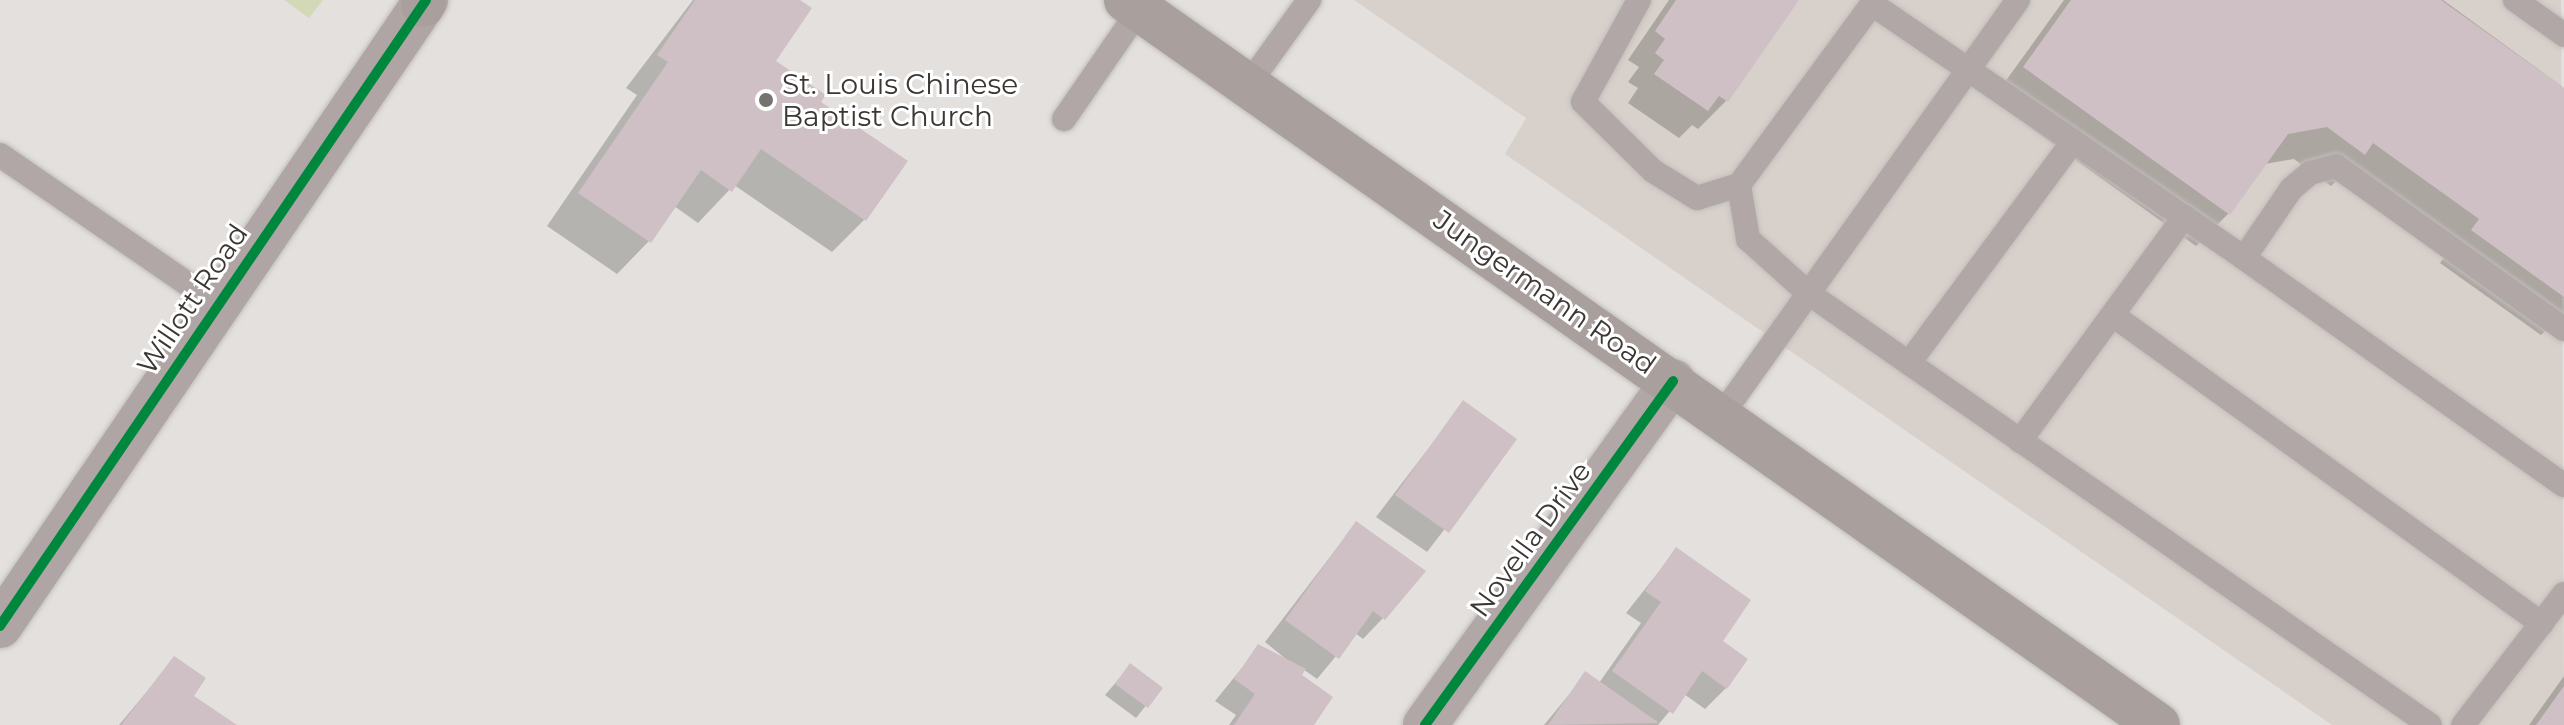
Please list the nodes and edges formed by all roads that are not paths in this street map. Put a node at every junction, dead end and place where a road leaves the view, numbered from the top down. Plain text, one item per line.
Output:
1 (1309, 0) edge
2 (1639, 0) edge
3 (2018, 0) edge
4 (2515, 0) edge
5 (424, 2) edge
6 (1873, 2) edge
7 (1133, 5) edge
8 (2564, 35) edge
9 (1968, 70) junction
10 (1248, 85) junction
11 (1064, 119) dead end
12 (2073, 141) junction
13 (0, 155) edge
14 (1739, 185) junction
15 (2184, 217) junction
16 (2244, 258) junction
17 (1808, 293) junction
18 (217, 304) junction
19 (2114, 316) junction
20 (2564, 329) edge
21 (1909, 363) junction
22 (1673, 381) junction
23 (1721, 416) junction
24 (2020, 441) junction
25 (2564, 485) edge
26 (2564, 594) edge
27 (2542, 624) junction
28 (0, 626) edge
29 (1425, 725) edge
30 (2158, 725) edge
31 (2430, 725) edge
32 (2463, 725) edge

1 - 10 lane
2 - 14 lane
3 - 9 lane
4 - 8 lane
5 - 18 main road, Willott Road
6 - 9 lane
6 - 14 lane
7 - 10 main road, Jungermann Road
7 - 11 lane
9 - 12 lane
9 - 17 lane
10 - 22 main road, Jungermann Road
12 - 15 lane
12 - 21 lane
13 - 18 lane
14 - 17 lane
15 - 16 lane
15 - 19 lane
16 - 20 lane
16 - 25 lane
17 - 21 lane
17 - 23 lane
18 - 28 main road, Willott Road
19 - 24 lane
19 - 27 lane
21 - 24 lane
22 - 23 main road, Jungermann Road
22 - 29 street, Novella Drive
23 - 30 main road, Jungermann Road
24 - 31 lane
26 - 27 lane
27 - 32 lane

